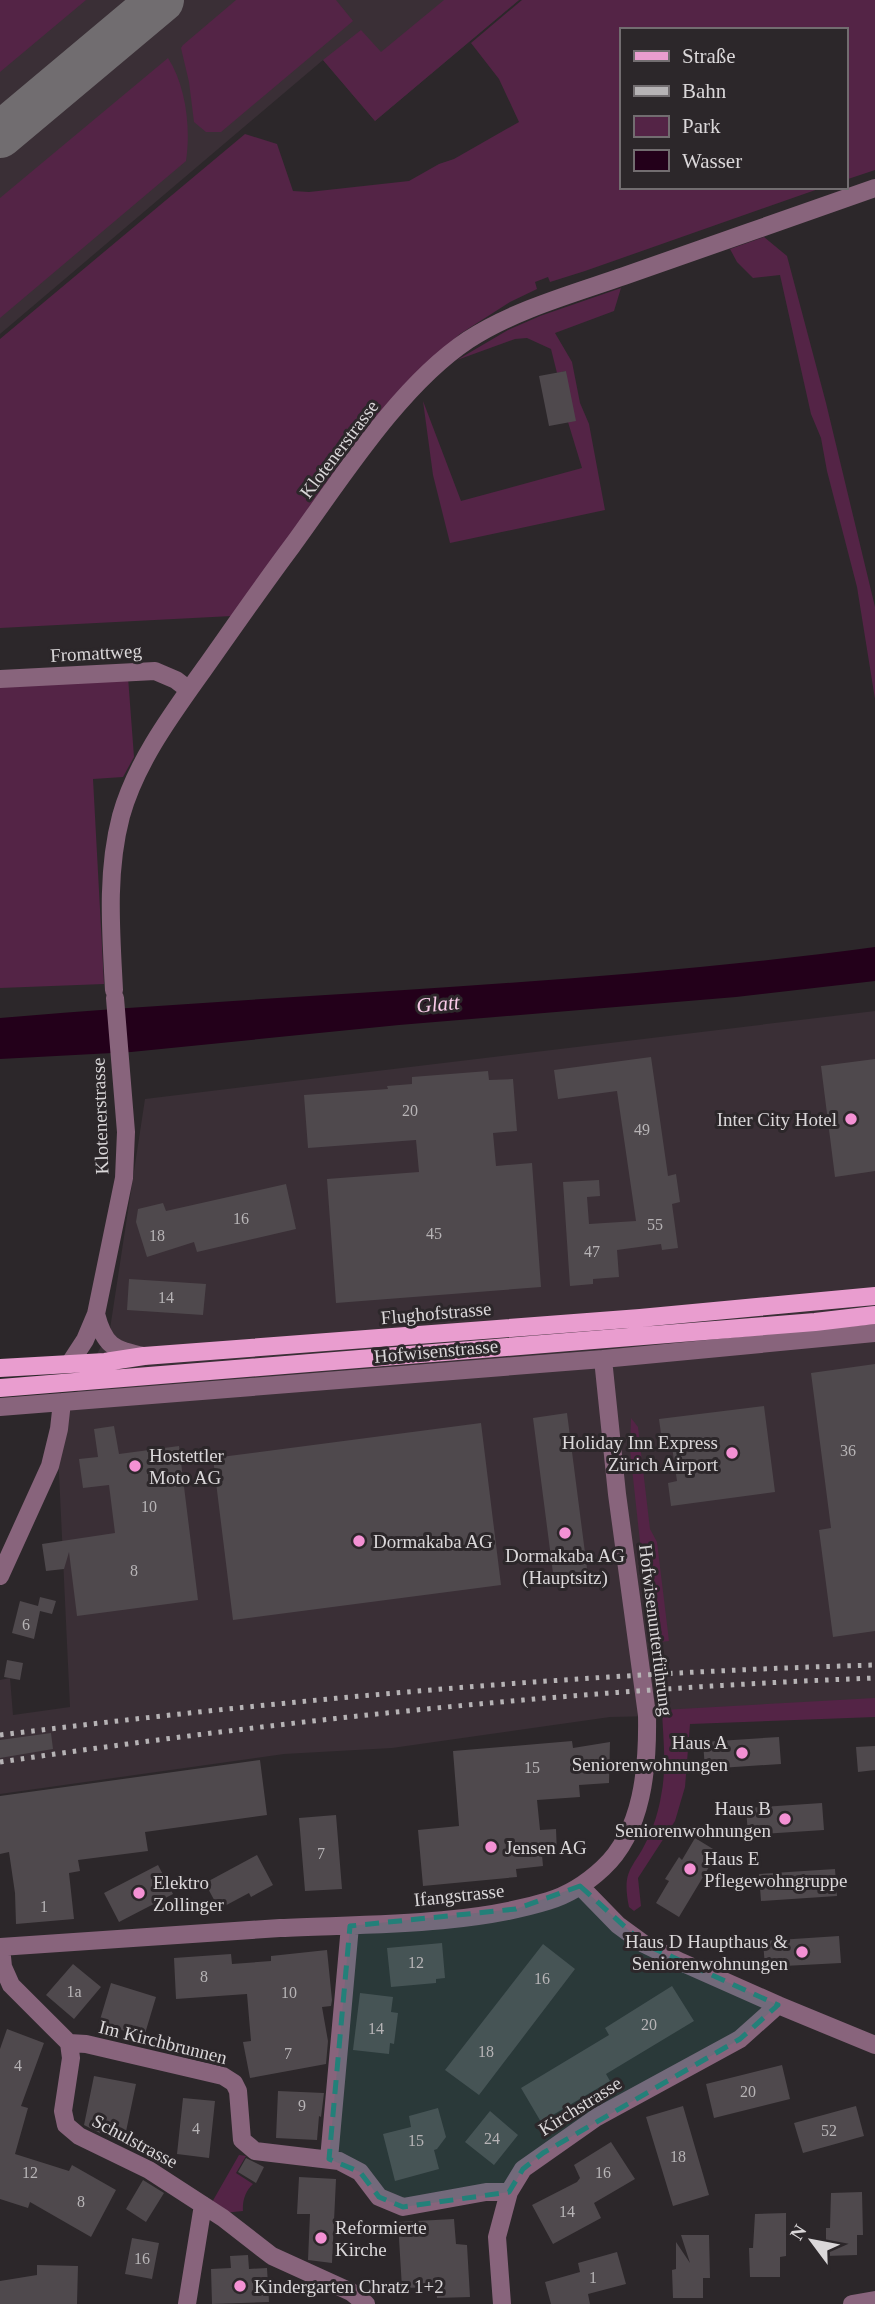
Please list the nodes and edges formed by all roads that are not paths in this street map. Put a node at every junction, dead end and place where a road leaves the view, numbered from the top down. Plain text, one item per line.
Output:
1 (875, 188) edge
2 (0, 679) edge
3 (189, 690) junction
4 (875, 1296) edge
5 (96, 1314) junction
6 (875, 1315) edge
7 (875, 1333) edge
8 (144, 1356) junction
9 (603, 1359) junction
10 (71, 1363) junction
11 (0, 1368) edge
12 (0, 1388) edge
13 (62, 1402) junction
14 (0, 1407) edge
15 (0, 1576) edge
16 (580, 1886) junction
17 (350, 1926) junction
18 (0, 1947) edge
19 (778, 2005) junction
20 (69, 2043) junction
21 (875, 2045) edge
22 (329, 2159) junction
23 (509, 2192) junction
24 (203, 2205) junction
25 (875, 2300) edge
26 (187, 2304) edge
27 (366, 2304) edge
28 (502, 2304) edge
29 (852, 2304) edge

1 - 3 street, Klotenerstrasse
2 - 3 street, Fromattweg
3 - 5 street, Klotenerstrasse
4 - 8 main road, Flughofstrasse
5 - 8 street
5 - 10 street, Klotenerstrasse
6 - 12 main road, Flughofstrasse
7 - 9 street, Hofwisenstrasse
8 - 10 main road, Flughofstrasse
9 - 13 street, Hofwisenstrasse
9 - 16 street, Hofwisenunterführung
10 - 11 main road, Flughofstrasse
13 - 14 street, Hofwisenstrasse
13 - 15 street
16 - 17 street, Ifangstrasse
16 - 19 street
17 - 18 street, Ifangstrasse
17 - 22 street
18 - 20 street
19 - 21 street
19 - 23 street, Kirchstrasse
20 - 22 street, Im Kirchbrunnen
20 - 24 street, Schulstrasse
22 - 23 street, Im Kirchbrunnen
23 - 28 street, Kirchstrasse
24 - 26 street
24 - 27 street
25 - 29 street

